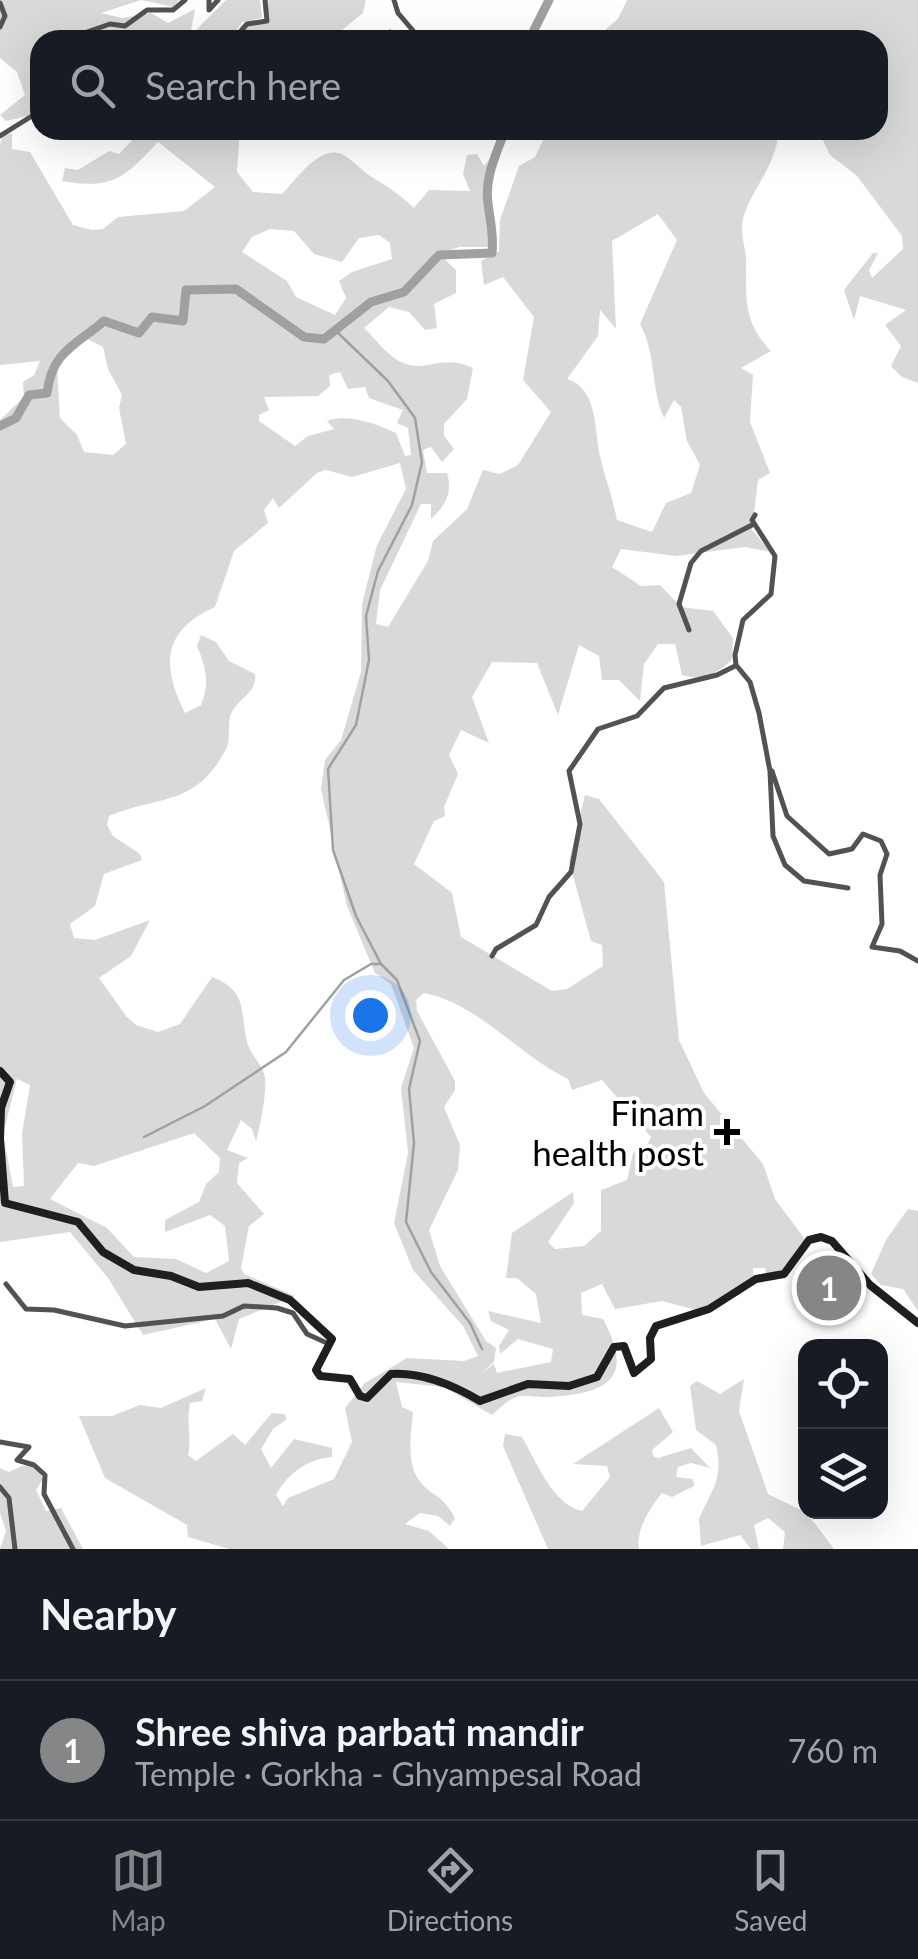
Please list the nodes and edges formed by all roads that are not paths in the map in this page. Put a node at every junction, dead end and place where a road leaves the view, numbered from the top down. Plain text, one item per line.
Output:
1 (185, 0) edge
2 (209, 0) edge
3 (218, 0) edge
4 (265, 0) edge
5 (394, 0) edge
6 (0, 3) edge
7 (0, 26) edge
8 (93, 30) edge
9 (242, 30) edge
10 (412, 30) edge
11 (30, 115) edge
12 (0, 136) edge
13 (756, 514) dead end
14 (754, 524) junction
15 (690, 630) dead end
16 (736, 665) junction
17 (770, 771) junction
18 (848, 888) dead end
19 (492, 956) dead end
20 (918, 960) edge
21 (0, 1071) edge
22 (6, 1284) dead end
23 (918, 1323) edge
24 (331, 1346) junction
25 (0, 1442) edge
26 (0, 1487) edge
27 (15, 1549) edge
28 (73, 1549) edge

1 - 8 street
2 - 3 street
4 - 9 street
5 - 10 street
6 - 7 street
11 - 12 street
13 - 14 street
14 - 15 street
14 - 16 street
16 - 17 street
16 - 19 street
17 - 18 street
17 - 20 street
21 - 24 main road
22 - 24 street
23 - 24 main road
25 - 28 street
26 - 27 street

